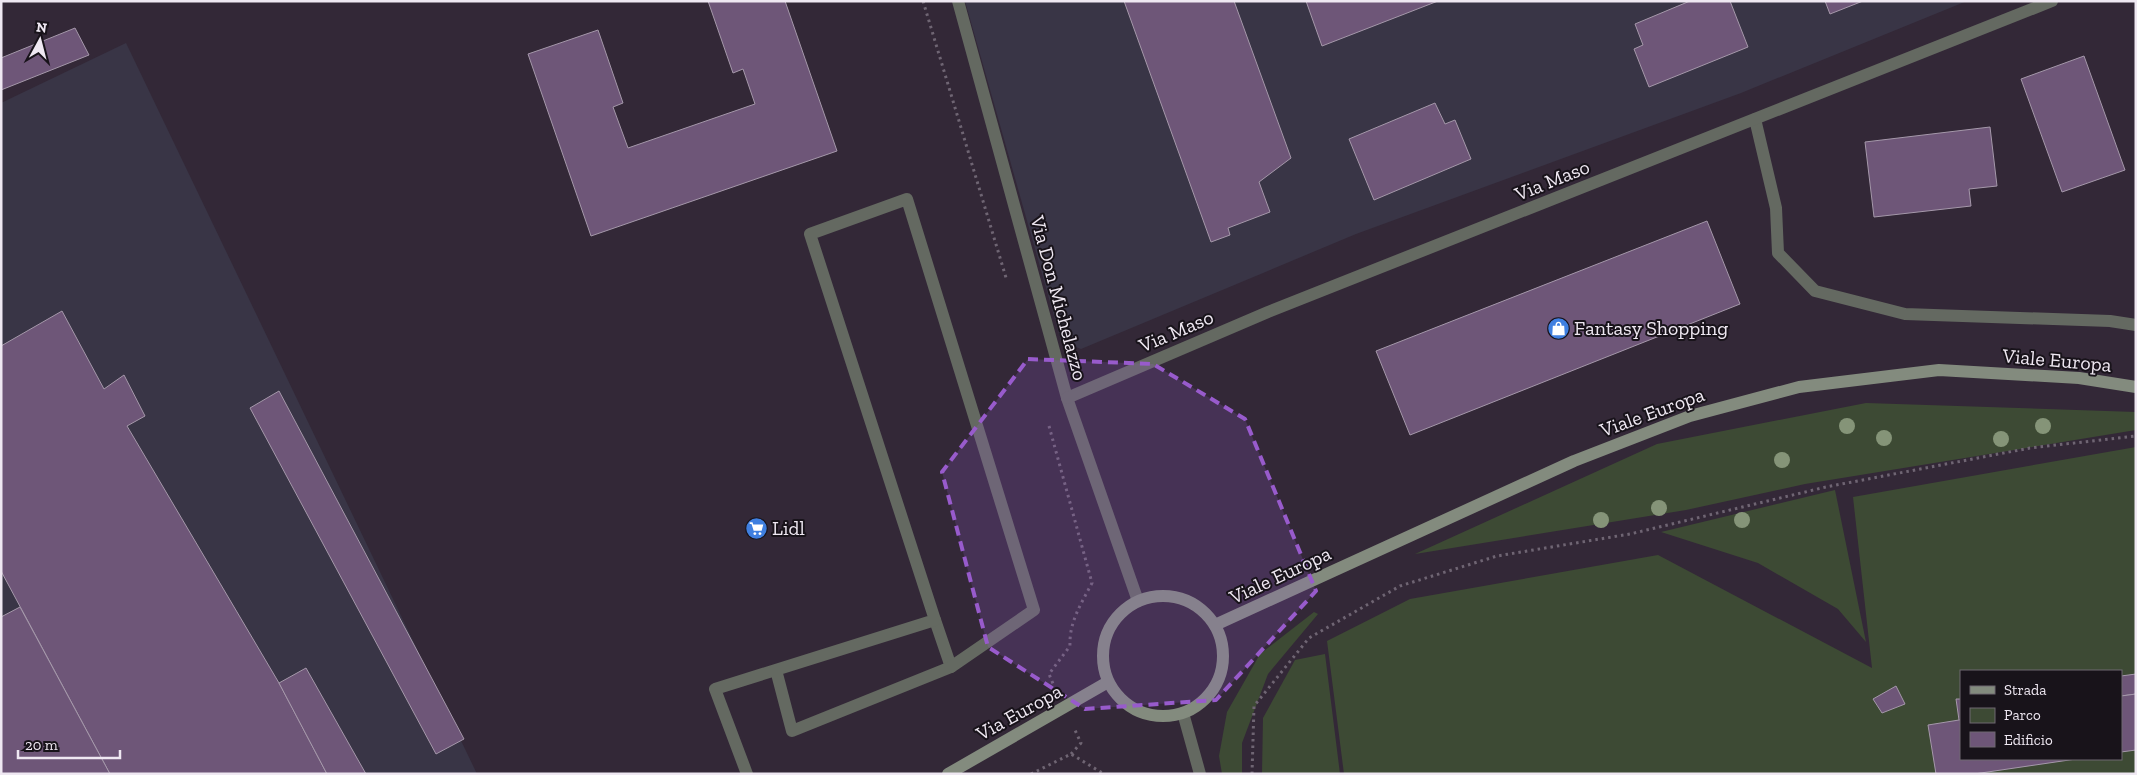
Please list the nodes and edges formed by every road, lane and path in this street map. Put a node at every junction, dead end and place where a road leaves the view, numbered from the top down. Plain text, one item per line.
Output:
1 (923, 1) edge
2 (958, 1) edge
3 (2052, 1) edge
4 (1756, 119) junction
5 (1008, 284) dead end
6 (2136, 325) edge
7 (2136, 387) edge
8 (1067, 398) junction
9 (1046, 416) dead end
10 (2136, 436) edge
11 (1138, 601) junction
12 (935, 620) junction
13 (1215, 625) junction
14 (950, 667) junction
15 (776, 670) junction
16 (1108, 682) junction
17 (1064, 708) junction
18 (1183, 713) junction
19 (1071, 754) junction
20 (747, 774) edge
21 (948, 774) edge
22 (1031, 774) edge
23 (1104, 774) edge
24 (1200, 774) edge
25 (1252, 774) edge

1 - 5 path
2 - 8 street, Via Don Michelazzo
3 - 4 street, Via Maso
4 - 6 street
4 - 8 street, Via Maso
7 - 13 main road, Viale Europa
8 - 11 street, Via Don Michelazzo
9 - 17 path
10 - 25 path
11 - 13 main road
11 - 16 main road
12 - 14 street
12 - 14 street
12 - 15 street
13 - 18 main road
14 - 15 street
15 - 20 street
16 - 17 main road, Via Europa
16 - 18 main road
17 - 19 path
17 - 21 main road, Via Europa
18 - 24 street
19 - 22 path
19 - 23 path

